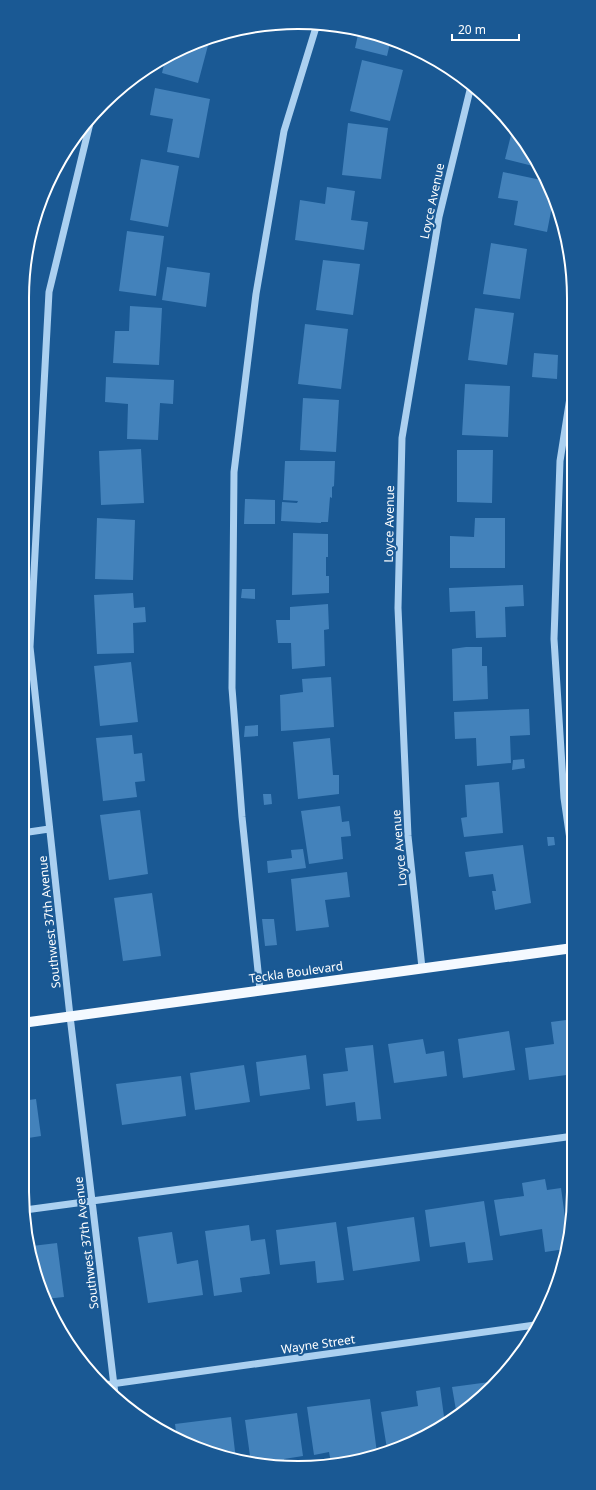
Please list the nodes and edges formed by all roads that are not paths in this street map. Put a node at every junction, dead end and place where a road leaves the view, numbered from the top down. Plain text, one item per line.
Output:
1 (315, 30) edge
2 (470, 91) edge
3 (88, 130) edge
4 (567, 417) edge
5 (567, 819) edge
6 (50, 829) junction
7 (29, 832) edge
8 (567, 949) edge
9 (422, 968) junction
10 (260, 990) junction
11 (70, 1016) junction
12 (29, 1022) edge
13 (567, 1137) edge
14 (92, 1201) junction
15 (30, 1209) edge
16 (531, 1326) edge
17 (111, 1384) edge
18 (114, 1384) junction
19 (114, 1388) edge

1 - 10 street
2 - 9 street, Loyce Avenue
3 - 6 street, Southwest 37th Avenue
4 - 5 street
6 - 7 street
6 - 11 street, Southwest 37th Avenue
8 - 9 main road, Teckla Boulevard
9 - 10 main road, Teckla Boulevard
10 - 11 main road, Teckla Boulevard
11 - 12 main road, Teckla Boulevard
11 - 14 street, Southwest 37th Avenue
13 - 14 street
14 - 15 street
14 - 18 street, Southwest 37th Avenue
16 - 18 street, Wayne Street
17 - 18 street, Wayne Street
18 - 19 street, Southwest 37th Avenue

